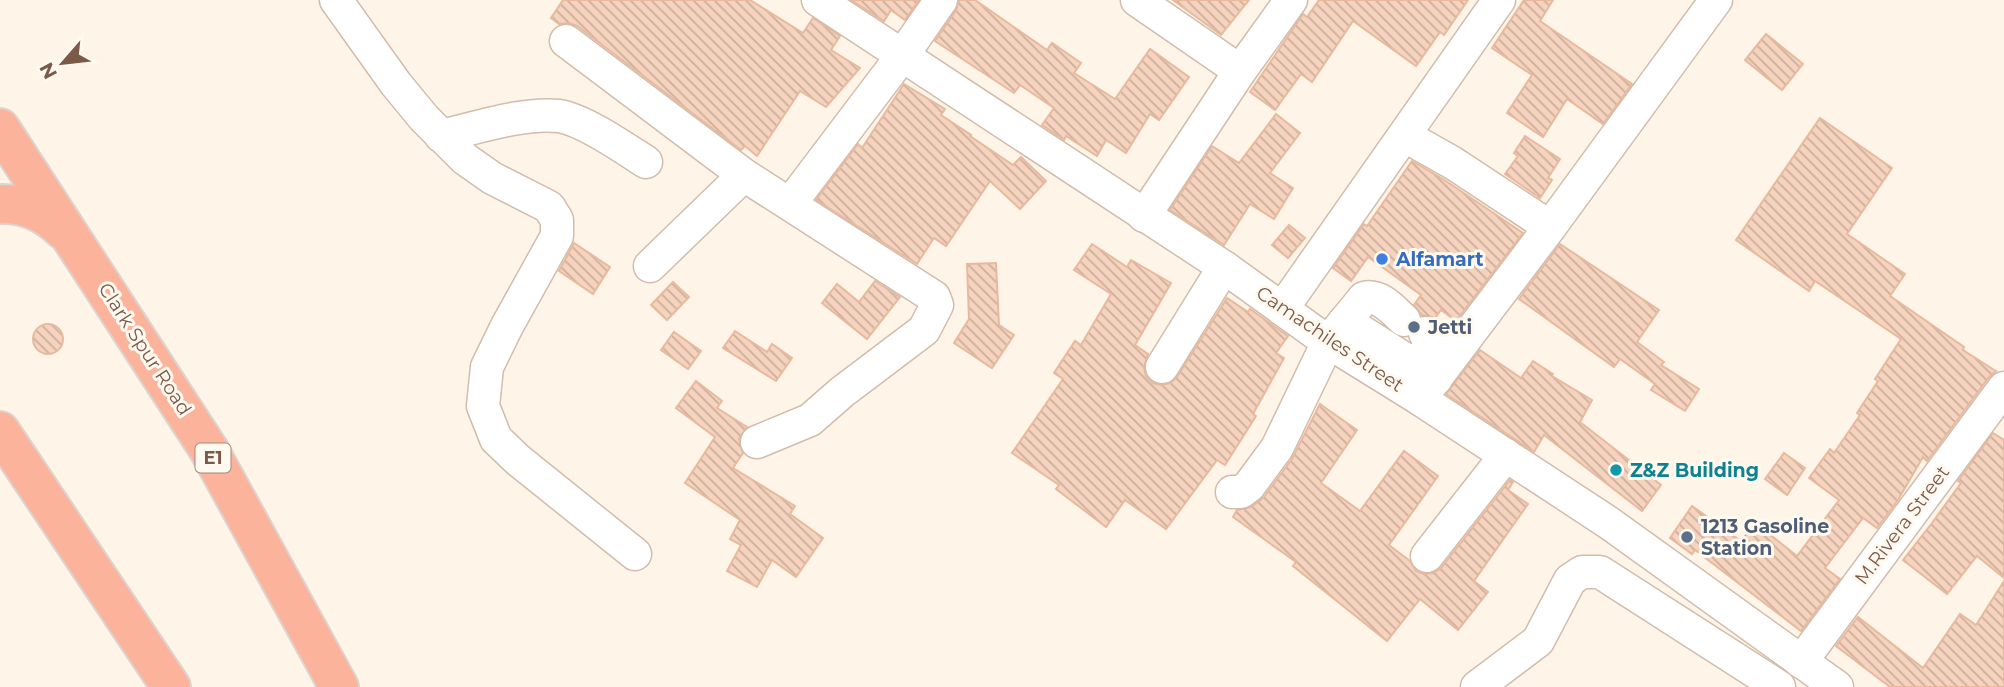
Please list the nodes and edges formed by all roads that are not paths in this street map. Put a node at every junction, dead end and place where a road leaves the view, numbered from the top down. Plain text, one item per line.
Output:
1 (336, 0) edge
2 (818, 0) edge
3 (941, 0) edge
4 (1138, 0) edge
5 (1291, 0) edge
6 (1499, 0) edge
7 (1716, 0) edge
8 (566, 41) dead end
9 (902, 56) junction
10 (1240, 71) junction
11 (0, 128) edge
12 (441, 136) junction
13 (1405, 136) junction
14 (646, 162) dead end
15 (744, 175) junction
16 (0, 204) edge
17 (790, 204) junction
18 (1144, 216) junction
19 (1550, 227) junction
20 (79, 247) junction
21 (650, 266) dead end
22 (1224, 267) junction
23 (1282, 309) junction
24 (1337, 332) junction
25 (1161, 367) dead end
26 (1418, 382) junction
27 (2004, 388) edge
28 (0, 430) edge
29 (757, 442) dead end
30 (1506, 455) junction
31 (1232, 492) dead end
32 (635, 554) dead end
33 (1427, 556) dead end
34 (1801, 662) junction
35 (171, 687) edge
36 (339, 687) edge
37 (1476, 687) edge
38 (1779, 687) edge
39 (1837, 687) edge

1 - 12 street
2 - 9 street, Camachiles Street
3 - 9 street
4 - 10 street
5 - 10 street
6 - 13 street
7 - 19 street
8 - 15 street
9 - 17 street
9 - 18 street, Camachiles Street
10 - 18 street
11 - 20 highway, Clark Spur Road / E1
12 - 14 street
12 - 32 street
13 - 19 street
13 - 23 street
15 - 17 street
15 - 21 street
16 - 20 highway
17 - 29 street
18 - 22 street, Camachiles Street
19 - 26 street
20 - 36 highway, Clark Spur Road / E1
22 - 23 street, Camachiles Street
22 - 25 street
23 - 24 street, Camachiles Street
24 - 26 street, Camachiles Street
24 - 26 street
24 - 31 street
26 - 30 street, Camachiles Street
27 - 34 street, M.Rivera Street
28 - 35 highway
30 - 33 street
30 - 34 street, Camachiles Street
34 - 39 street, Camachiles Street
37 - 38 street

